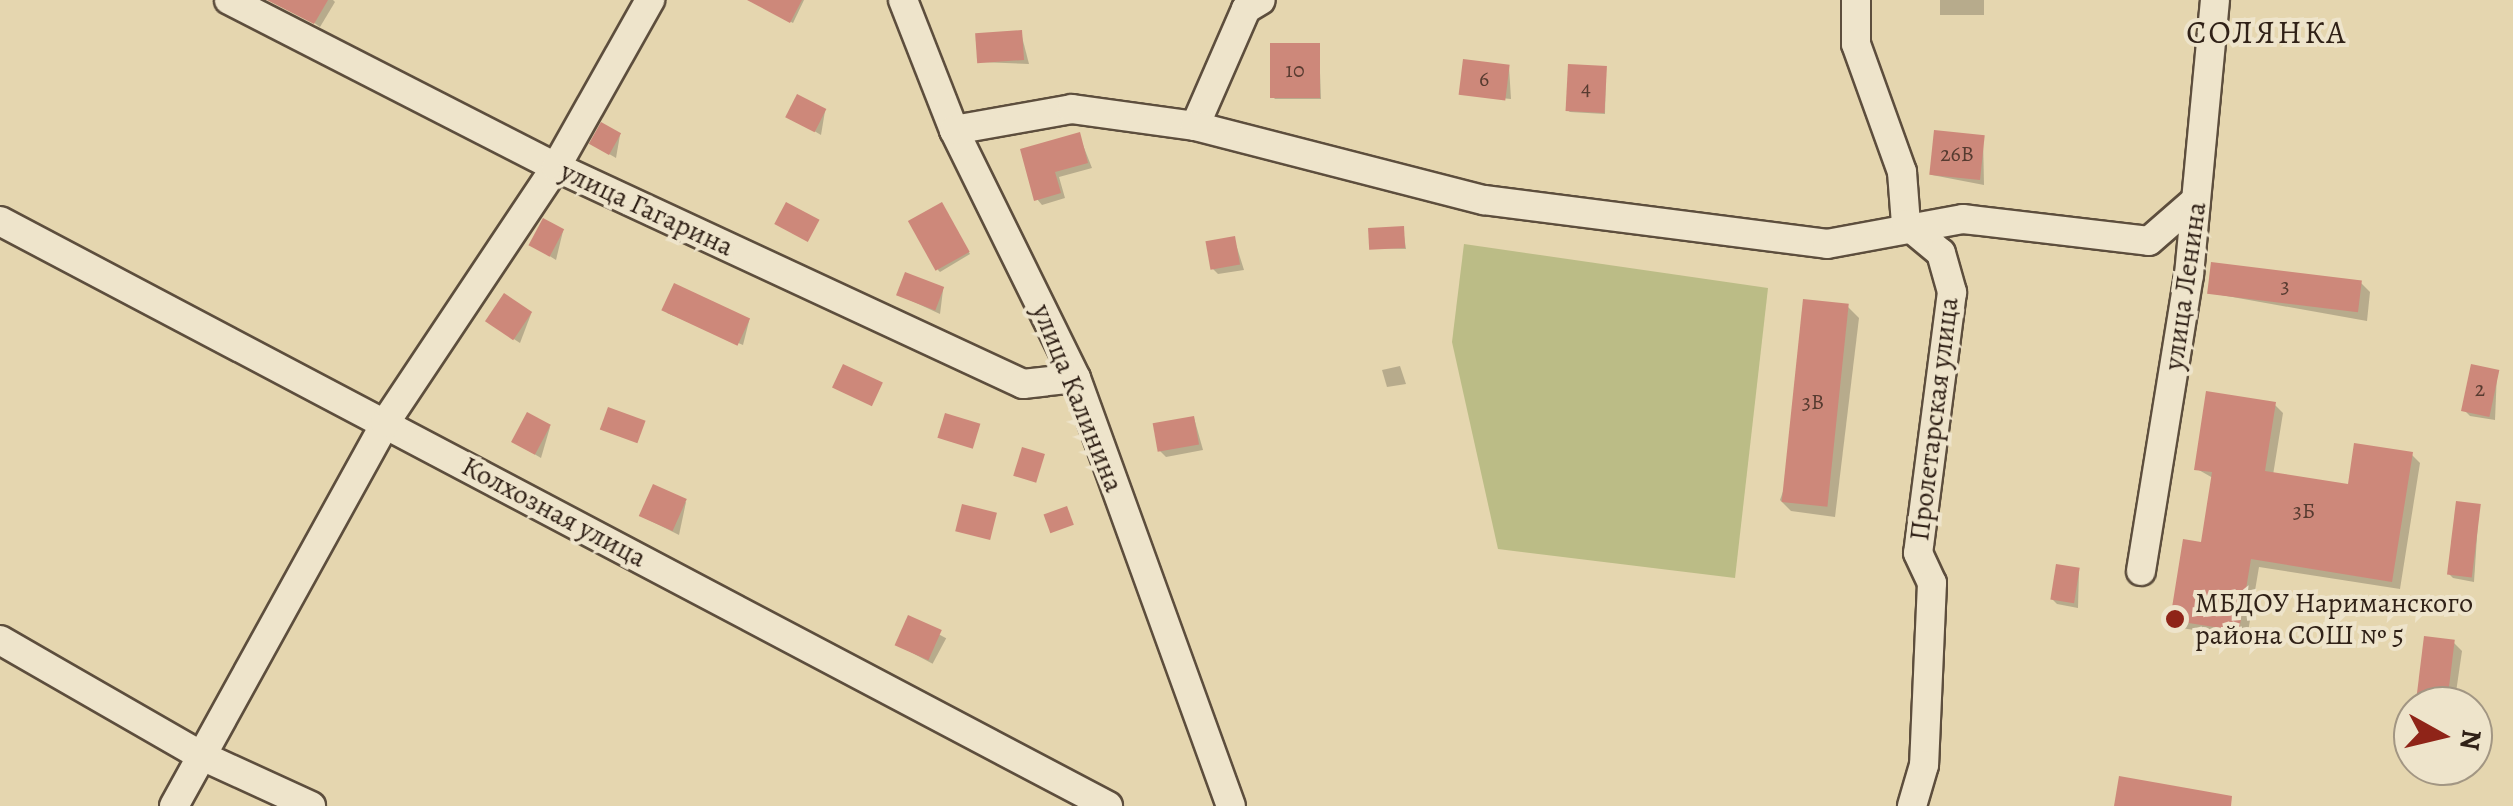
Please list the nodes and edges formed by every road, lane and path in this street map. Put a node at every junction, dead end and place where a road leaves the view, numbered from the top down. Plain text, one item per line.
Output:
1 (229, 0) edge
2 (650, 0) edge
3 (903, 0) edge
4 (1856, 0) edge
5 (2215, 0) edge
6 (1251, 3) edge
7 (1195, 126) junction
8 (954, 130) junction
9 (556, 167) junction
10 (2196, 200) junction
11 (0, 221) edge
12 (1906, 224) junction
13 (1076, 378) junction
14 (385, 423) junction
15 (2142, 571) dead end
16 (0, 640) edge
17 (202, 756) junction
18 (174, 806) edge
19 (311, 806) edge
20 (1108, 806) edge
21 (1231, 806) edge
22 (1912, 806) edge

1 - 9 street, улица Гагарина
2 - 9 street
3 - 8 street, улица Калинина
4 - 12 street
5 - 10 street, улица Ленина
6 - 7 street
7 - 8 street
7 - 12 street
8 - 13 street, улица Калинина
9 - 13 street, улица Гагарина
9 - 14 street
10 - 12 street
10 - 15 street, улица Ленина
11 - 14 street, Колхозная улица
12 - 22 street, Пролетарская улица
13 - 21 street, улица Калинина
14 - 17 street
14 - 20 street, Колхозная улица
16 - 17 street
17 - 18 street
17 - 19 street

